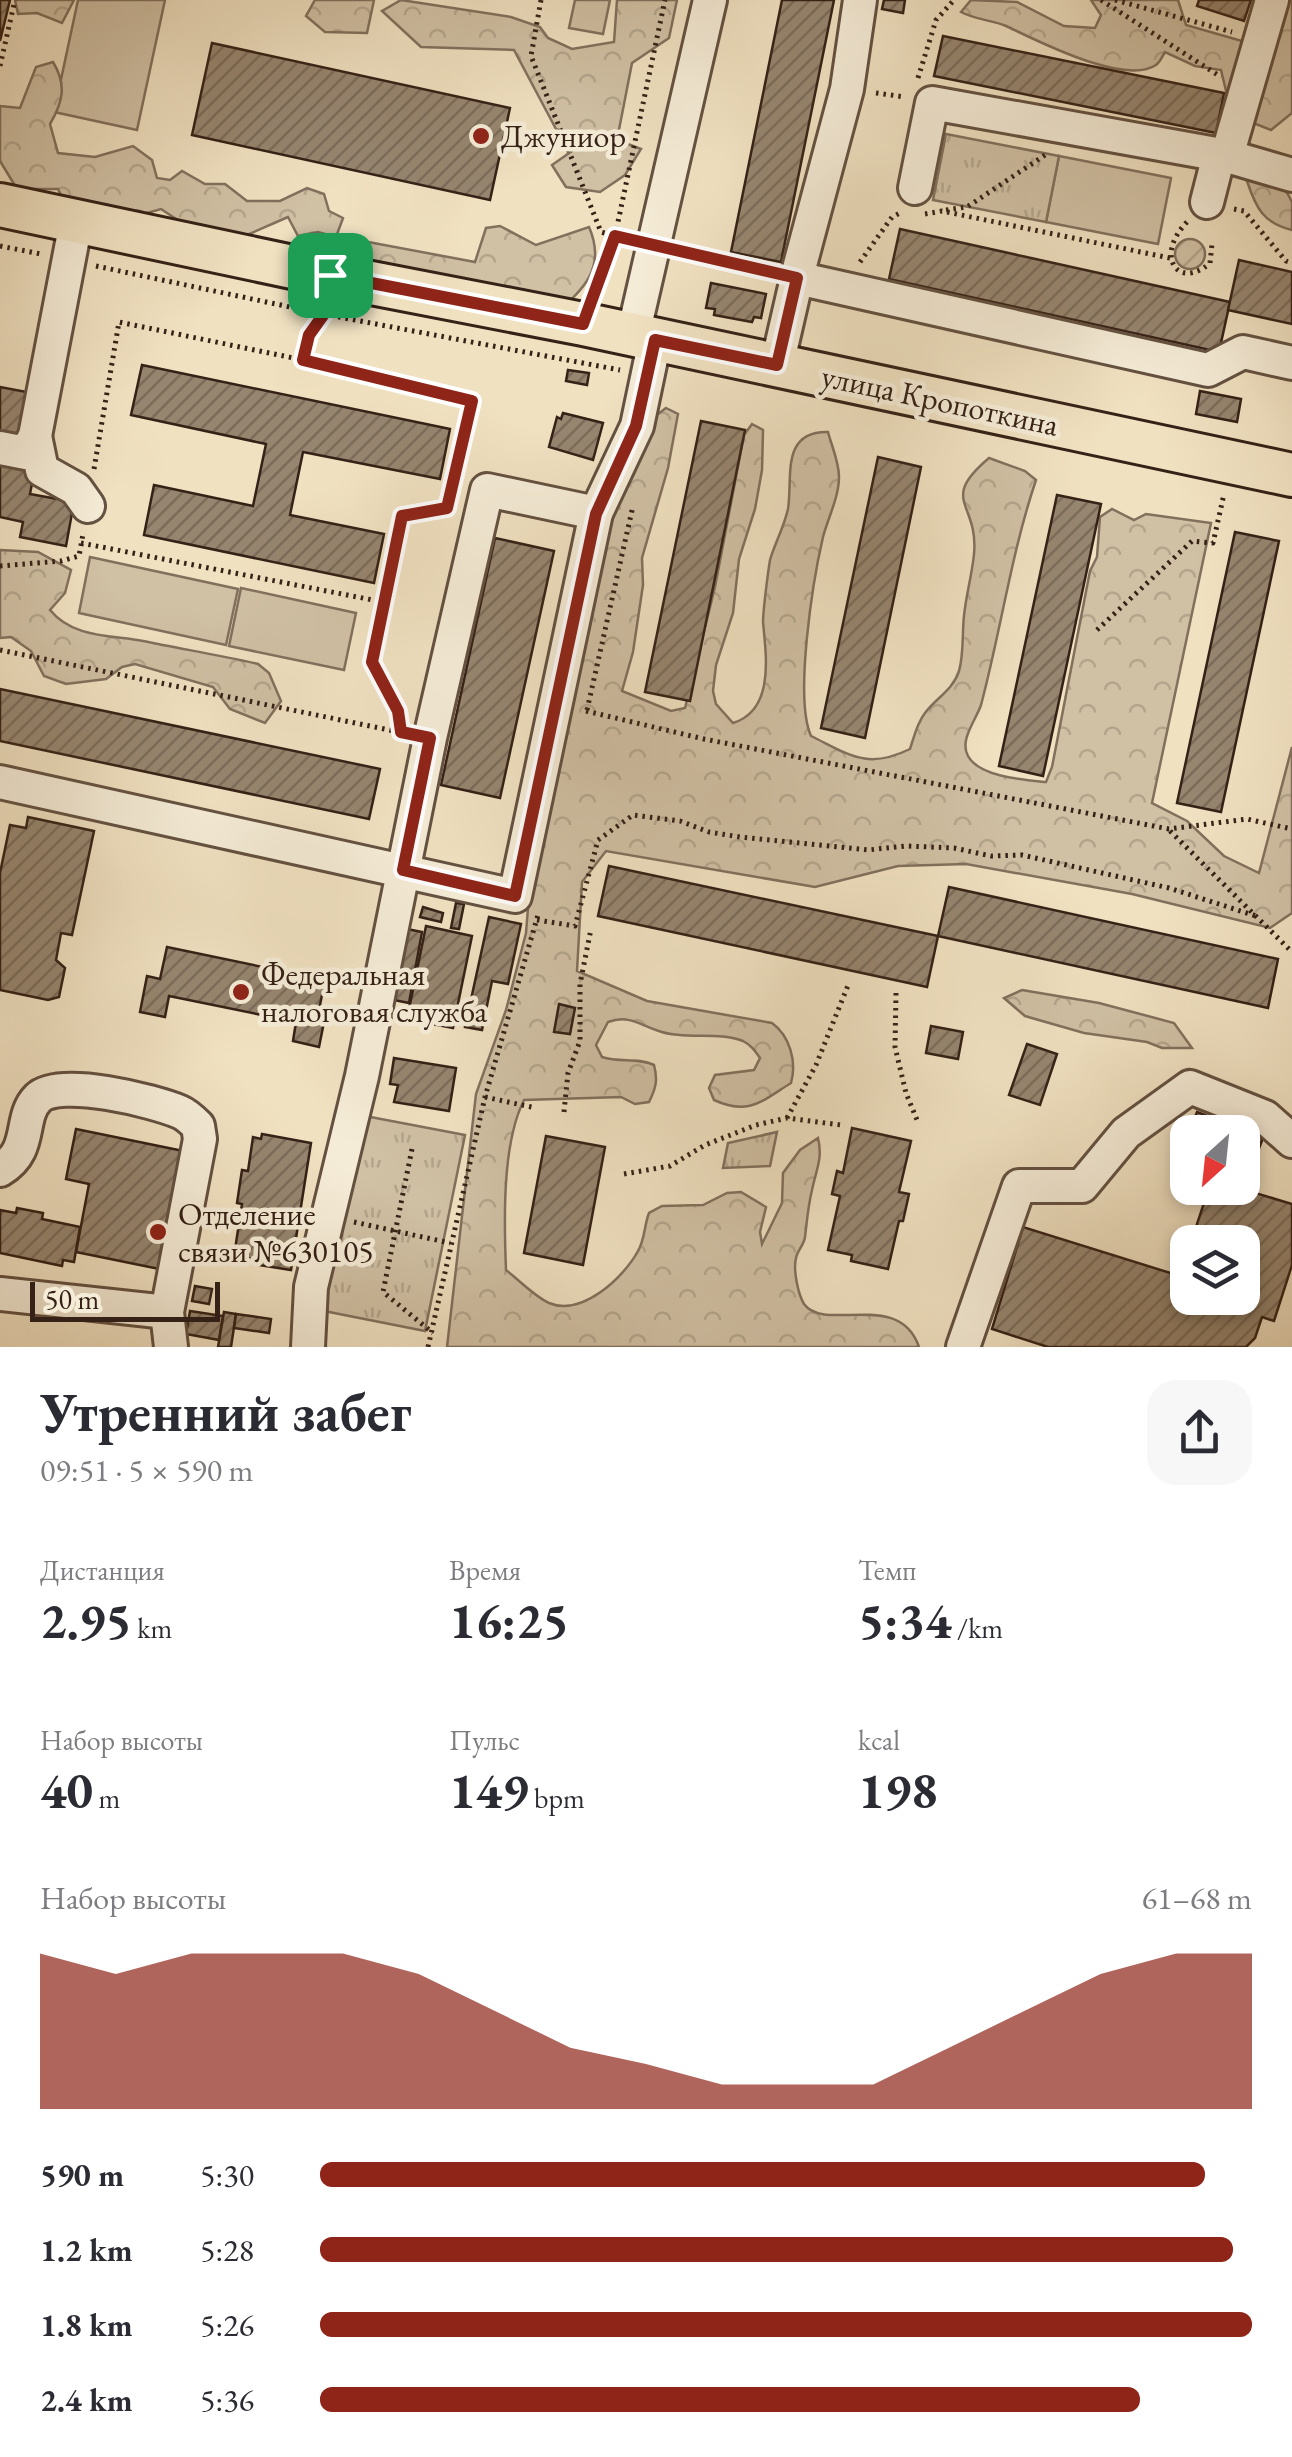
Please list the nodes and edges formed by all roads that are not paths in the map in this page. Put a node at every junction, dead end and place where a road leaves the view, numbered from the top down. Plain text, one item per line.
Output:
1 (710, 0) edge
2 (860, 0) edge
3 (1272, 0) edge
4 (1223, 156) junction
5 (1292, 174) edge
6 (1207, 202) road end
7 (913, 204) road end
8 (0, 205) edge
9 (76, 222) junction
10 (797, 278) junction
11 (644, 338) junction
12 (1292, 362) edge
13 (777, 365) junction
14 (36, 436) junction
15 (0, 448) edge
16 (1292, 476) edge
17 (88, 506) road end
18 (596, 514) junction
19 (0, 782) edge
20 (403, 870) junction
21 (1292, 1142) edge
22 (0, 1170) edge
23 (0, 1294) edge
24 (167, 1312) junction
25 (171, 1347) edge
26 (308, 1347) edge
27 (963, 1347) edge

1 - 11 street
2 - 10 street
3 - 4 street
4 - 5 street
4 - 6 street
4 - 7 street
8 - 9 main road, улица Кропоткина
9 - 11 main road, улица Кропоткина
9 - 14 street
10 - 12 street
10 - 13 street
11 - 13 main road, улица Кропоткина
11 - 18 street
13 - 16 main road, улица Кропоткина
14 - 15 street
14 - 17 street
18 - 20 street
18 - 20 street
19 - 20 street
20 - 26 street
21 - 27 street
22 - 24 street
23 - 24 street
24 - 25 street

